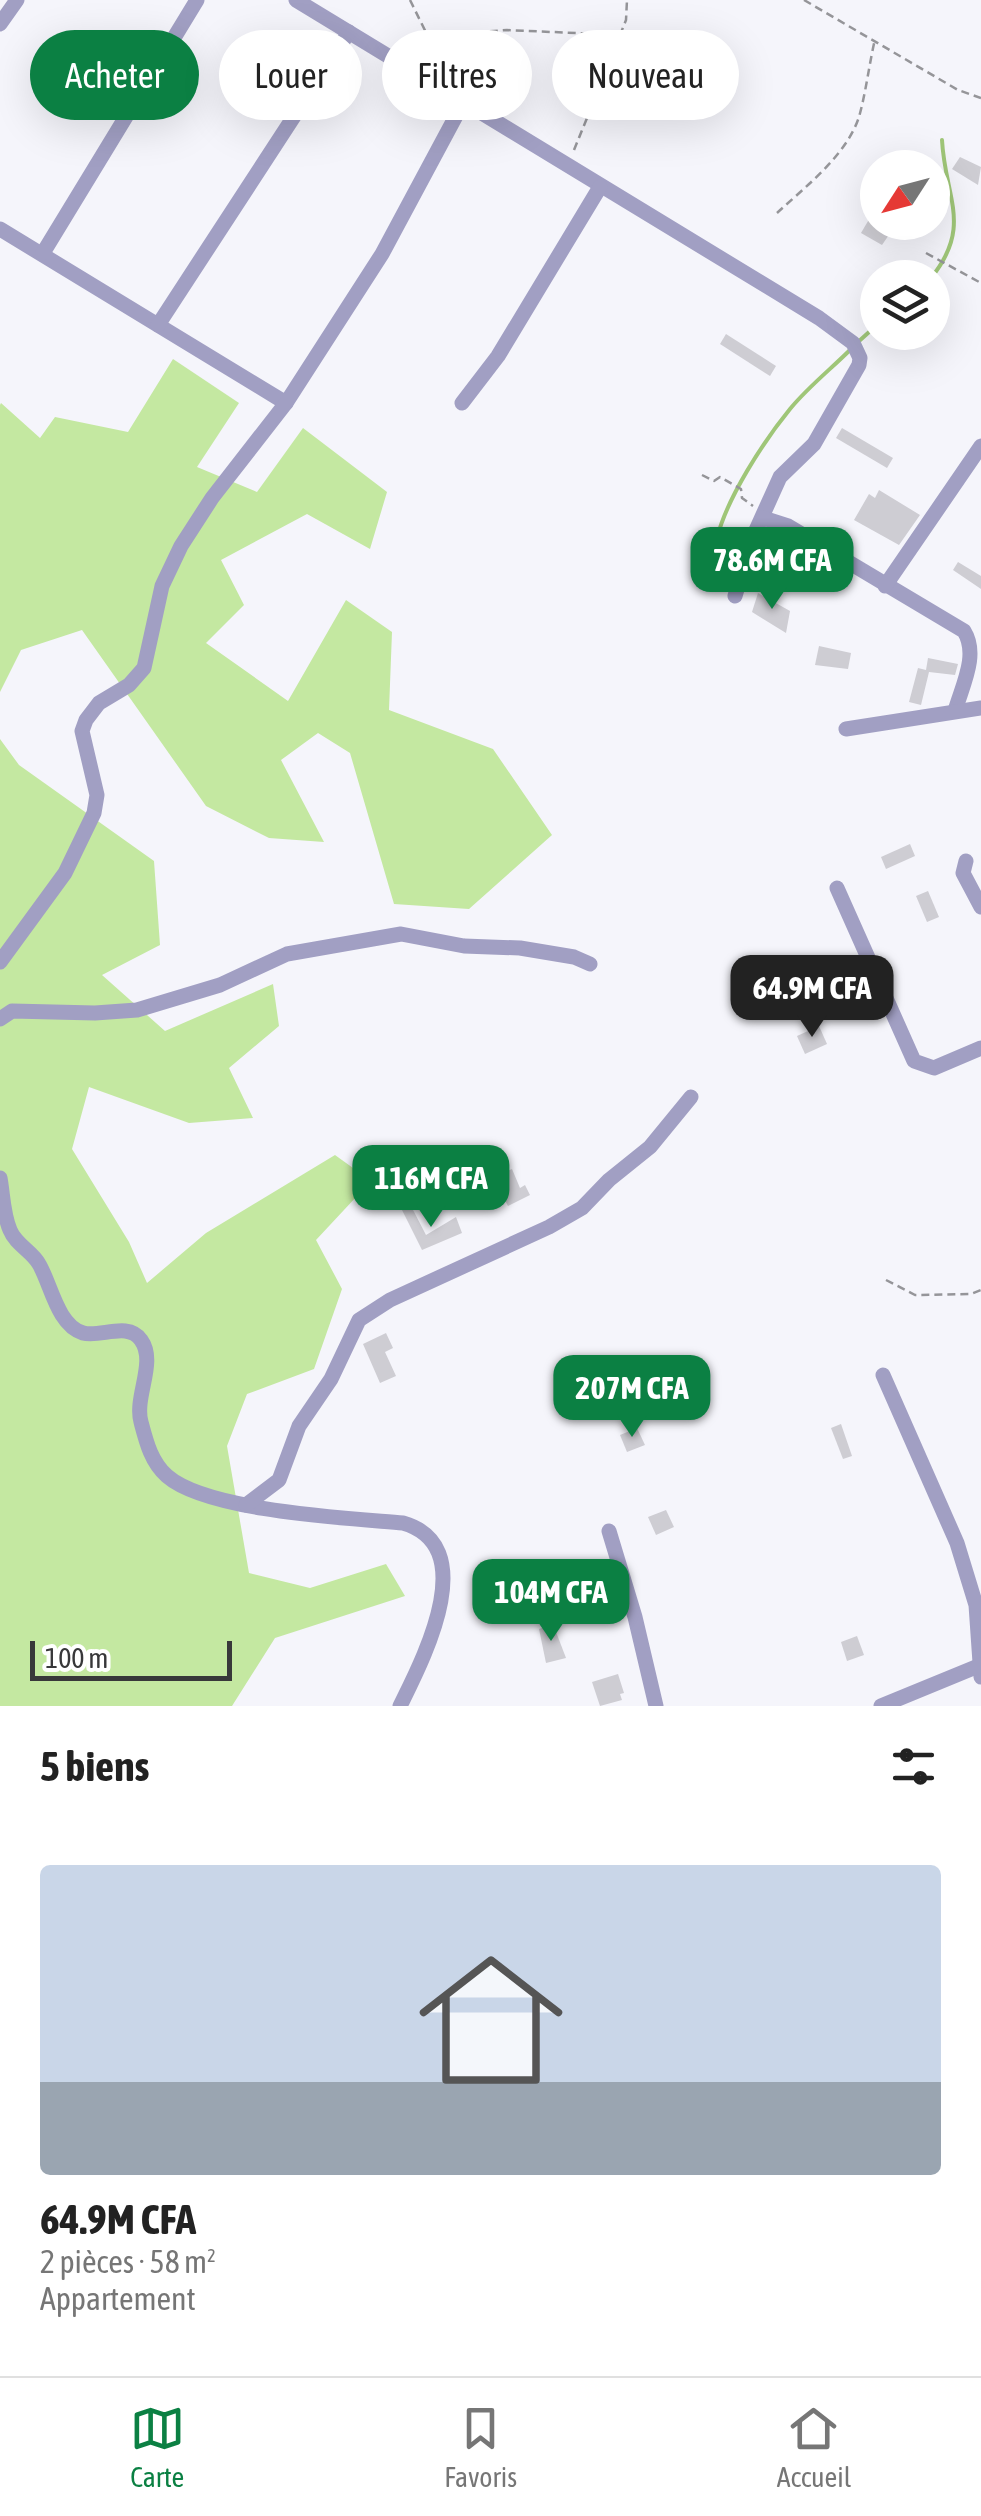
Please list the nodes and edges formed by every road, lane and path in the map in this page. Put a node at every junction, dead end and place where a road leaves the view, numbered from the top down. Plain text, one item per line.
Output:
1 (16, 0) edge
2 (197, 0) edge
3 (296, 0) edge
4 (410, 0) edge
5 (628, 0) edge
6 (804, 0) edge
7 (0, 24) edge
8 (346, 30) edge
9 (422, 30) edge
10 (622, 30) edge
11 (874, 39) junction
12 (981, 98) edge
13 (292, 120) edge
14 (454, 120) edge
15 (493, 120) edge
16 (585, 120) edge
17 (566, 166) junction
18 (600, 186) junction
19 (777, 213) dead end
20 (0, 229) edge
21 (43, 253) junction
22 (926, 254) dead end
23 (981, 283) edge
24 (158, 325) junction
25 (462, 403) dead end
26 (286, 404) junction
27 (981, 446) edge
28 (702, 475) dead end
29 (763, 518) junction
30 (884, 586) junction
31 (735, 596) dead end
32 (981, 708) edge
33 (955, 710) junction
34 (846, 729) dead end
35 (966, 861) dead end
36 (837, 888) dead end
37 (981, 908) edge
38 (0, 962) edge
39 (590, 964) dead end
40 (1, 1015) edge
41 (981, 1048) edge
42 (691, 1097) dead end
43 (0, 1178) edge
44 (886, 1280) dead end
45 (981, 1290) edge
46 (883, 1375) dead end
47 (246, 1505) junction
48 (609, 1531) dead end
49 (980, 1669) edge
50 (400, 1706) edge
51 (656, 1706) edge
52 (880, 1706) edge

1 - 7 street
2 - 21 street
3 - 8 street
4 - 9 path
5 - 10 path
6 - 11 path
11 - 12 path
11 - 19 path
13 - 24 street
14 - 26 street
15 - 17 street
16 - 17 path
17 - 18 street
18 - 25 street
18 - 29 street
20 - 21 street
21 - 24 street
22 - 23 path
24 - 26 street
26 - 38 street
27 - 30 street
28 - 29 path
29 - 30 street
29 - 31 street
30 - 33 street
32 - 33 street
33 - 34 street
35 - 37 street
36 - 41 street
39 - 40 street
42 - 47 street
43 - 47 street
44 - 45 path
46 - 49 street
47 - 50 street
48 - 51 street
49 - 52 street

